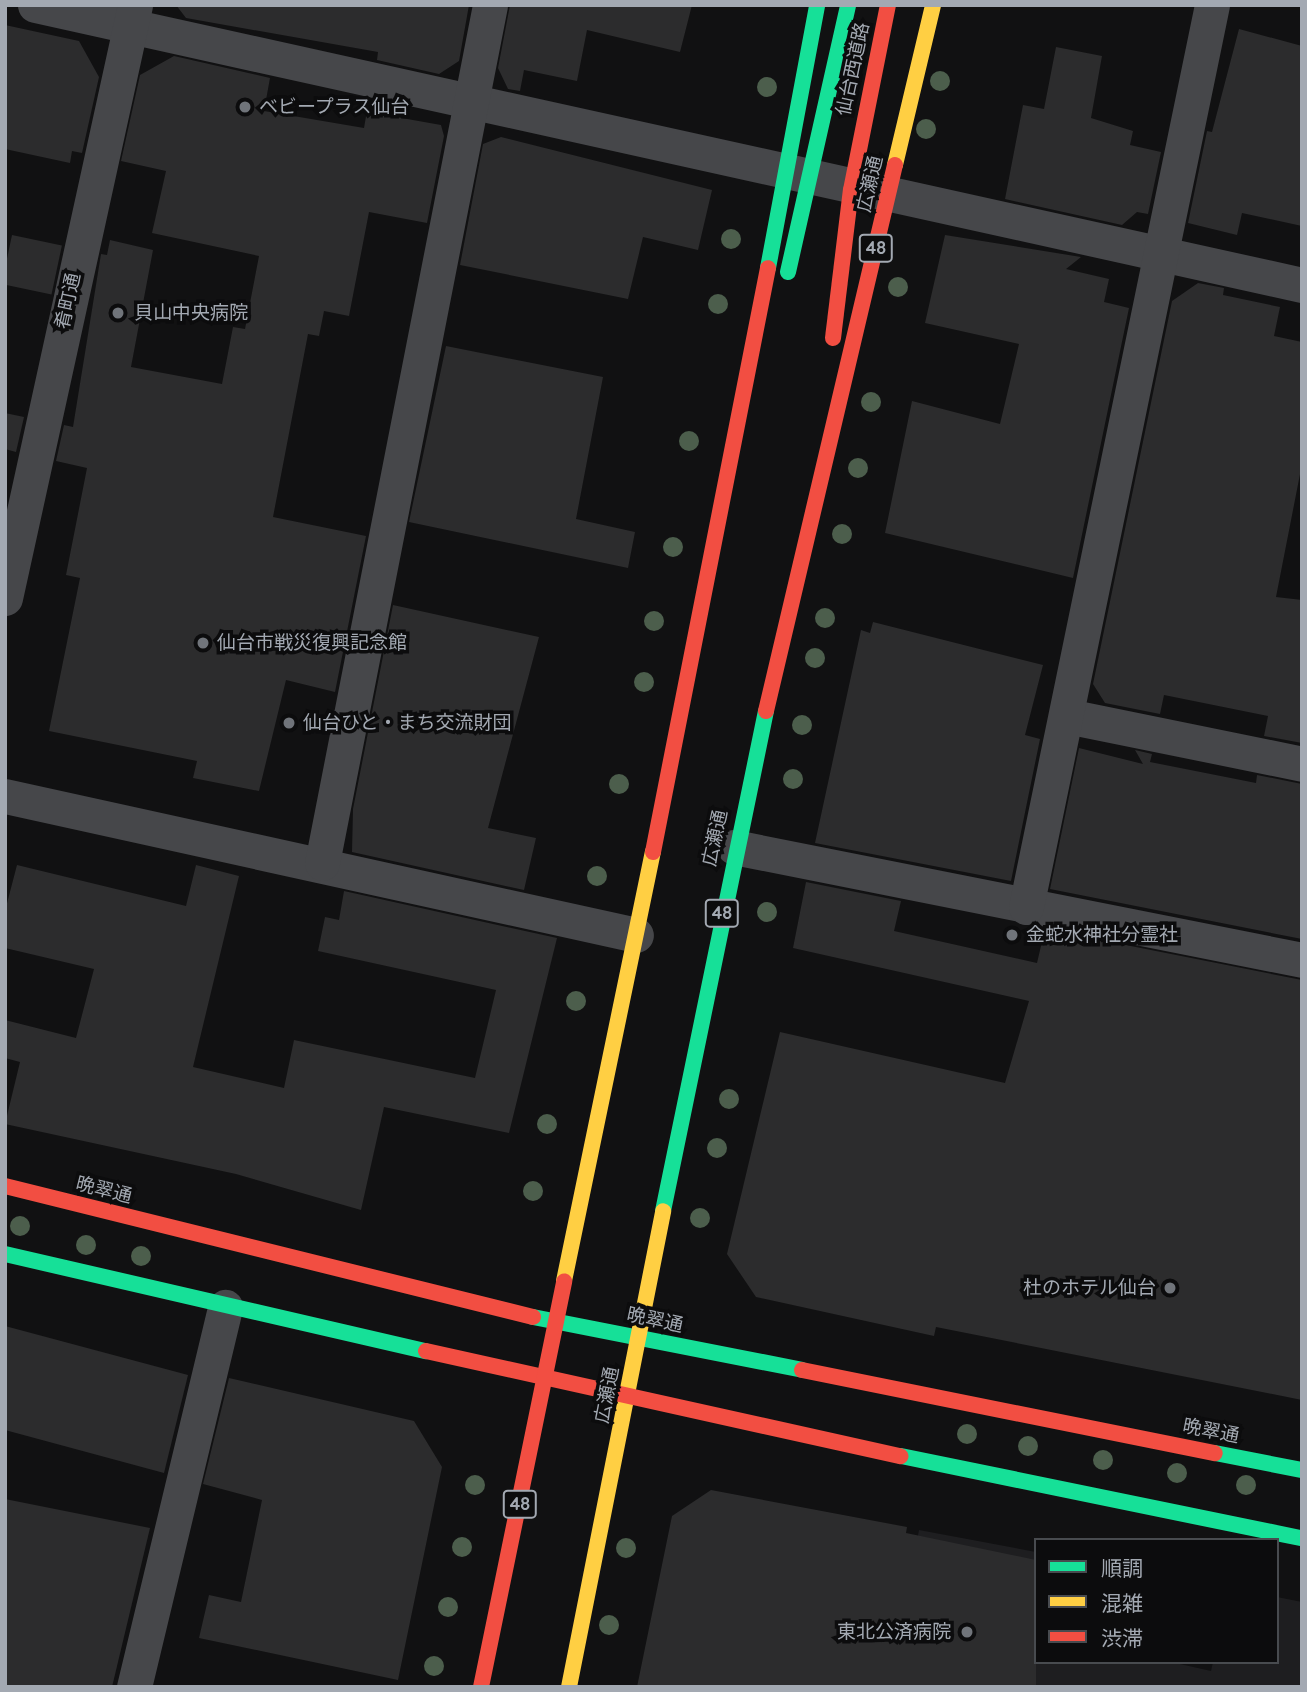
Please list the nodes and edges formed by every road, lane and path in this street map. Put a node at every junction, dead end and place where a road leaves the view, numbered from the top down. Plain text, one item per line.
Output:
1 (35, 5) edge
2 (490, 5) edge
3 (817, 5) edge
4 (848, 5) edge
5 (888, 5) edge
6 (933, 5) edge
7 (1212, 5) edge
8 (133, 15) edge
9 (469, 103) junction
10 (797, 176) junction
11 (851, 190) junction
12 (888, 198) junction
13 (1157, 257) junction
14 (1302, 285) edge
15 (730, 480) junction
16 (816, 490) junction
17 (5, 598) edge
18 (1067, 716) junction
19 (1302, 764) edge
20 (5, 796) edge
21 (734, 847) junction
22 (322, 863) junction
23 (1026, 908) junction
24 (636, 935) junction
25 (1302, 960) edge
26 (5, 1186) edge
27 (5, 1254) edge
28 (225, 1307) junction
29 (557, 1322) junction
30 (640, 1338) junction
31 (547, 1380) junction
32 (628, 1398) junction
33 (1302, 1470) edge
34 (1302, 1538) edge
35 (134, 1687) edge
36 (481, 1687) edge
37 (569, 1687) edge

1 - 8 street
2 - 9 street
3 - 10 main road, 48
4 - 10 main road, 仙台西道路 / 48
5 - 11 main road, 仙台西道路 / 48
6 - 12 main road, 広瀬通 / 48
7 - 13 street
8 - 9 street
8 - 17 street, 肴町通
9 - 10 street
9 - 22 street
10 - 11 street
10 - 15 main road, 48
10 - 15 main road, 48
11 - 12 street
11 - 16 main road, 48
12 - 13 street
12 - 16 main road, 広瀬通 / 48
13 - 14 street
13 - 18 street
15 - 24 main road, 48
16 - 21 main road, 広瀬通 / 48
18 - 19 street
18 - 23 street
20 - 22 street
21 - 23 street
21 - 30 main road, 広瀬通 / 48
22 - 24 street
23 - 25 street
24 - 29 main road, 48
26 - 29 main road, 晩翠通
27 - 28 main road
28 - 31 main road
28 - 35 street
29 - 30 main road, 晩翠通
29 - 31 main road, 48
30 - 32 main road, 広瀬通 / 48
30 - 33 main road, 晩翠通
31 - 32 main road
31 - 36 main road, 48
32 - 34 main road
32 - 37 main road, 広瀬通 / 48

